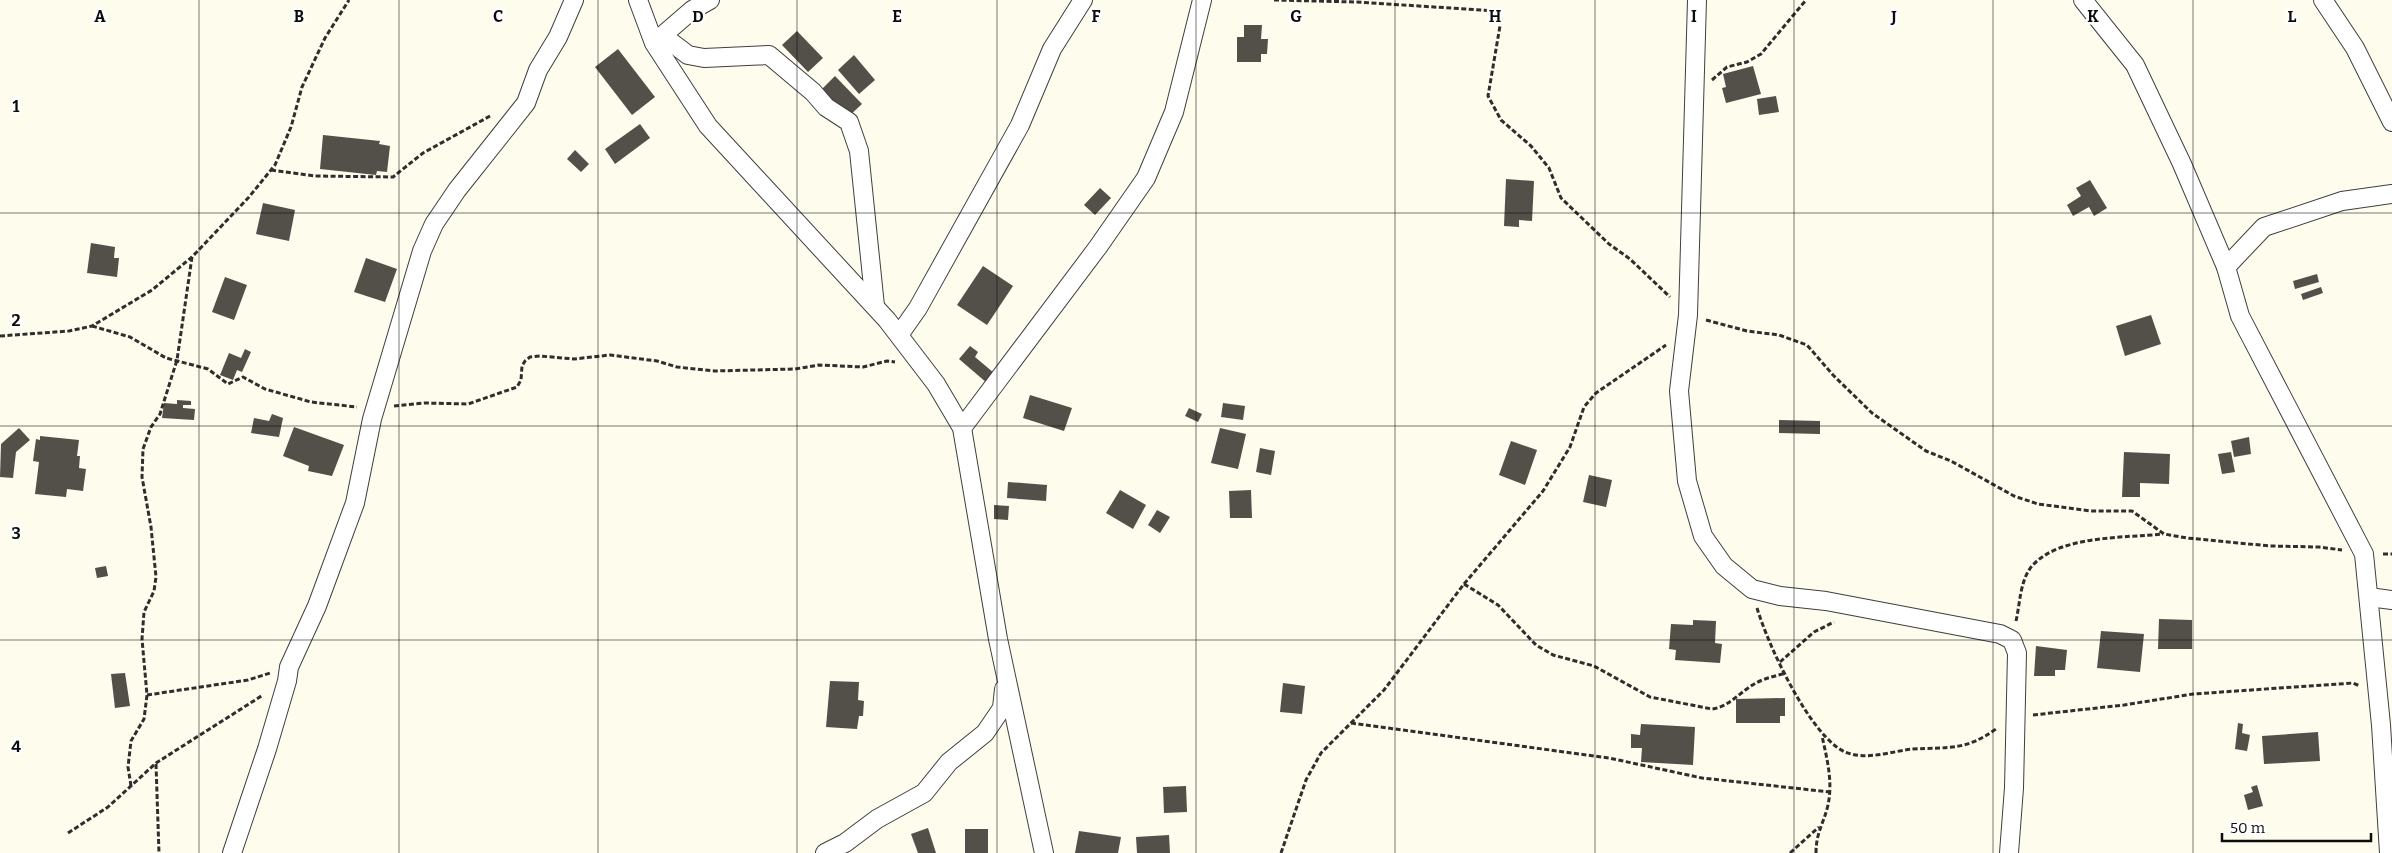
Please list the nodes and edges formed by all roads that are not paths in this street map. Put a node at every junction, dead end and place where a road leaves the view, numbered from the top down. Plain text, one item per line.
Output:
1 (574, 0) edge
2 (638, 0) edge
3 (710, 0) edge
4 (1083, 0) edge
5 (1202, 0) edge
6 (1697, 0) edge
7 (2083, 0) edge
8 (2323, 0) edge
9 (659, 39) junction
10 (2392, 122) edge
11 (2392, 194) edge
12 (2226, 267) junction
13 (875, 306) junction
14 (899, 335) junction
15 (962, 428) junction
16 (2369, 596) junction
17 (2392, 600) edge
18 (1006, 677) junction
19 (232, 853) edge
20 (825, 853) edge
21 (1044, 853) edge
22 (2009, 853) edge
23 (2389, 853) edge

1 - 19 street
2 - 9 street
3 - 9 street
4 - 14 street
5 - 15 street
6 - 22 street
7 - 12 street
8 - 10 street
9 - 13 street
9 - 13 street
11 - 12 street
12 - 16 street
13 - 14 street
14 - 15 street
15 - 18 street
16 - 17 street
16 - 23 street
18 - 20 street
18 - 21 street

